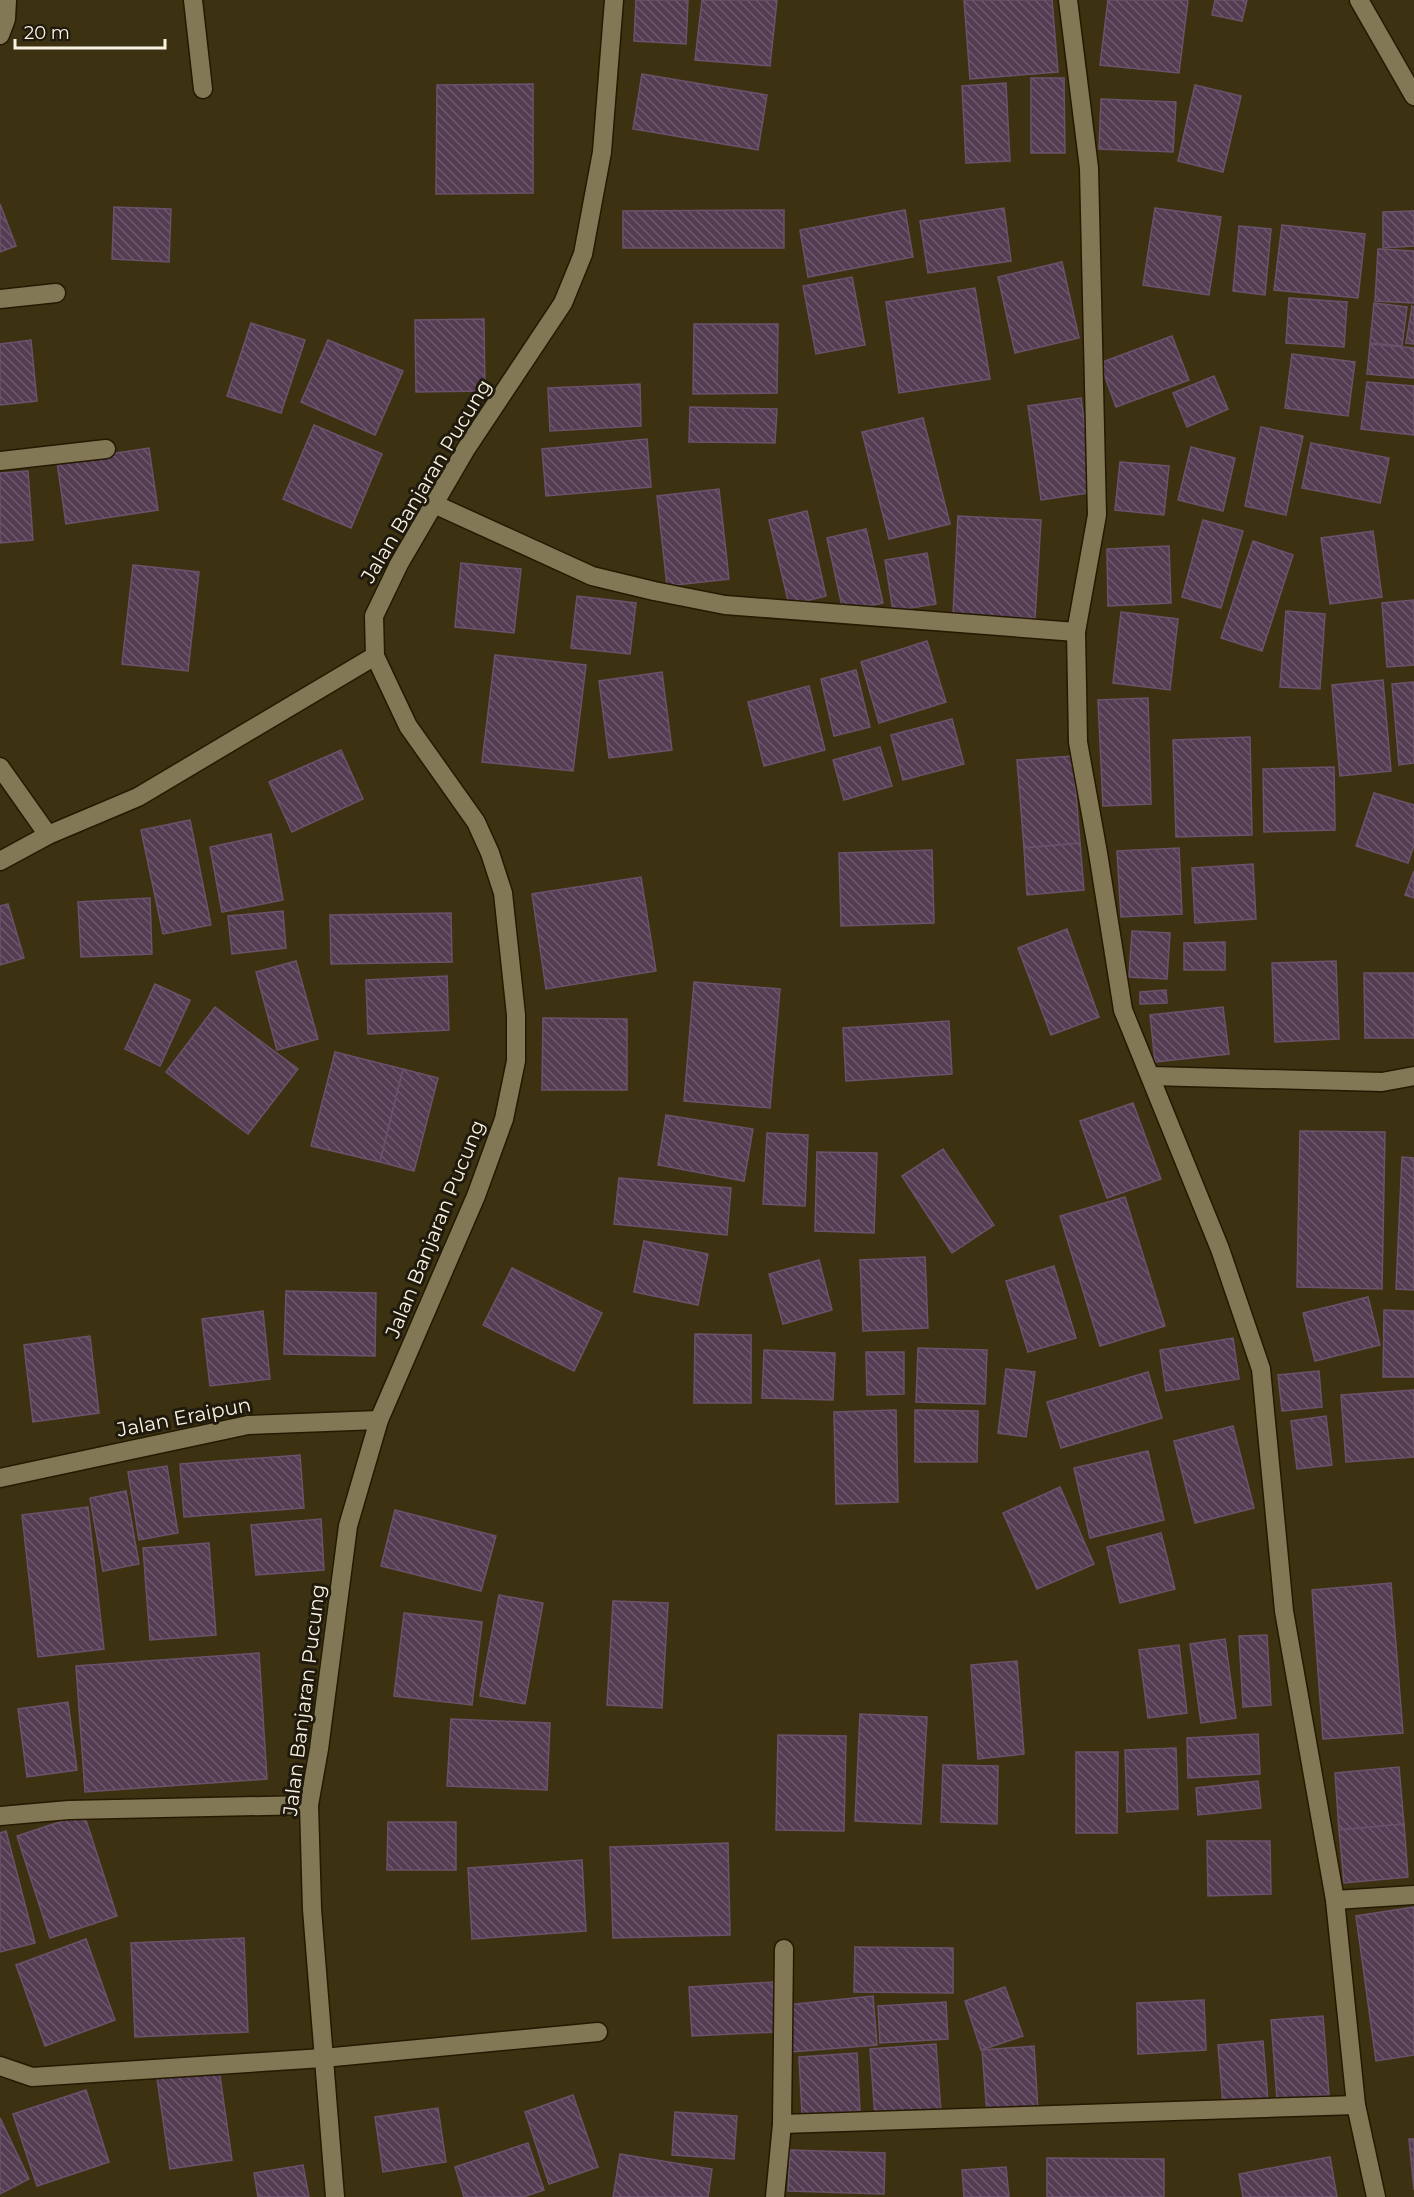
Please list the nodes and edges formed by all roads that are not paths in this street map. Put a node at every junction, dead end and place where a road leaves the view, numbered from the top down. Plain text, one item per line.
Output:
1 (7, 0) edge
2 (193, 0) edge
3 (614, 0) edge
4 (1068, 0) edge
5 (1359, 0) edge
6 (0, 35) edge
7 (203, 89) dead end
8 (1414, 96) edge
9 (56, 293) dead end
10 (0, 299) edge
11 (106, 449) dead end
12 (0, 461) edge
13 (434, 504) junction
14 (1076, 632) junction
15 (375, 656) junction
16 (0, 767) edge
17 (48, 835) junction
18 (0, 861) edge
19 (1150, 1076) junction
20 (1414, 1076) edge
21 (380, 1420) junction
22 (0, 1478) edge
23 (309, 1805) junction
24 (0, 1816) edge
25 (1414, 1895) edge
26 (1335, 1900) junction
27 (784, 1950) dead end
28 (598, 2032) dead end
29 (323, 2058) junction
30 (0, 2066) edge
31 (1356, 2105) junction
32 (782, 2124) junction
33 (335, 2197) edge
34 (775, 2197) edge
35 (1376, 2197) edge

1 - 6 street
2 - 7 street
3 - 13 street, Jalan Banjaran Pucung
4 - 14 street
5 - 8 street
9 - 10 street
11 - 12 street
13 - 14 street
13 - 15 street, Jalan Banjaran Pucung
14 - 19 street
15 - 17 street
15 - 21 street, Jalan Banjaran Pucung
16 - 17 street
17 - 18 street
19 - 20 street
19 - 26 street
21 - 22 street, Jalan Eraipun
21 - 23 street, Jalan Banjaran Pucung
23 - 24 street
23 - 29 street, Jalan Banjaran Pucung
25 - 26 street
26 - 31 street
27 - 32 street
28 - 29 street
29 - 30 street
29 - 33 street, Jalan Banjaran Pucung
31 - 32 street
31 - 35 street
32 - 34 street

